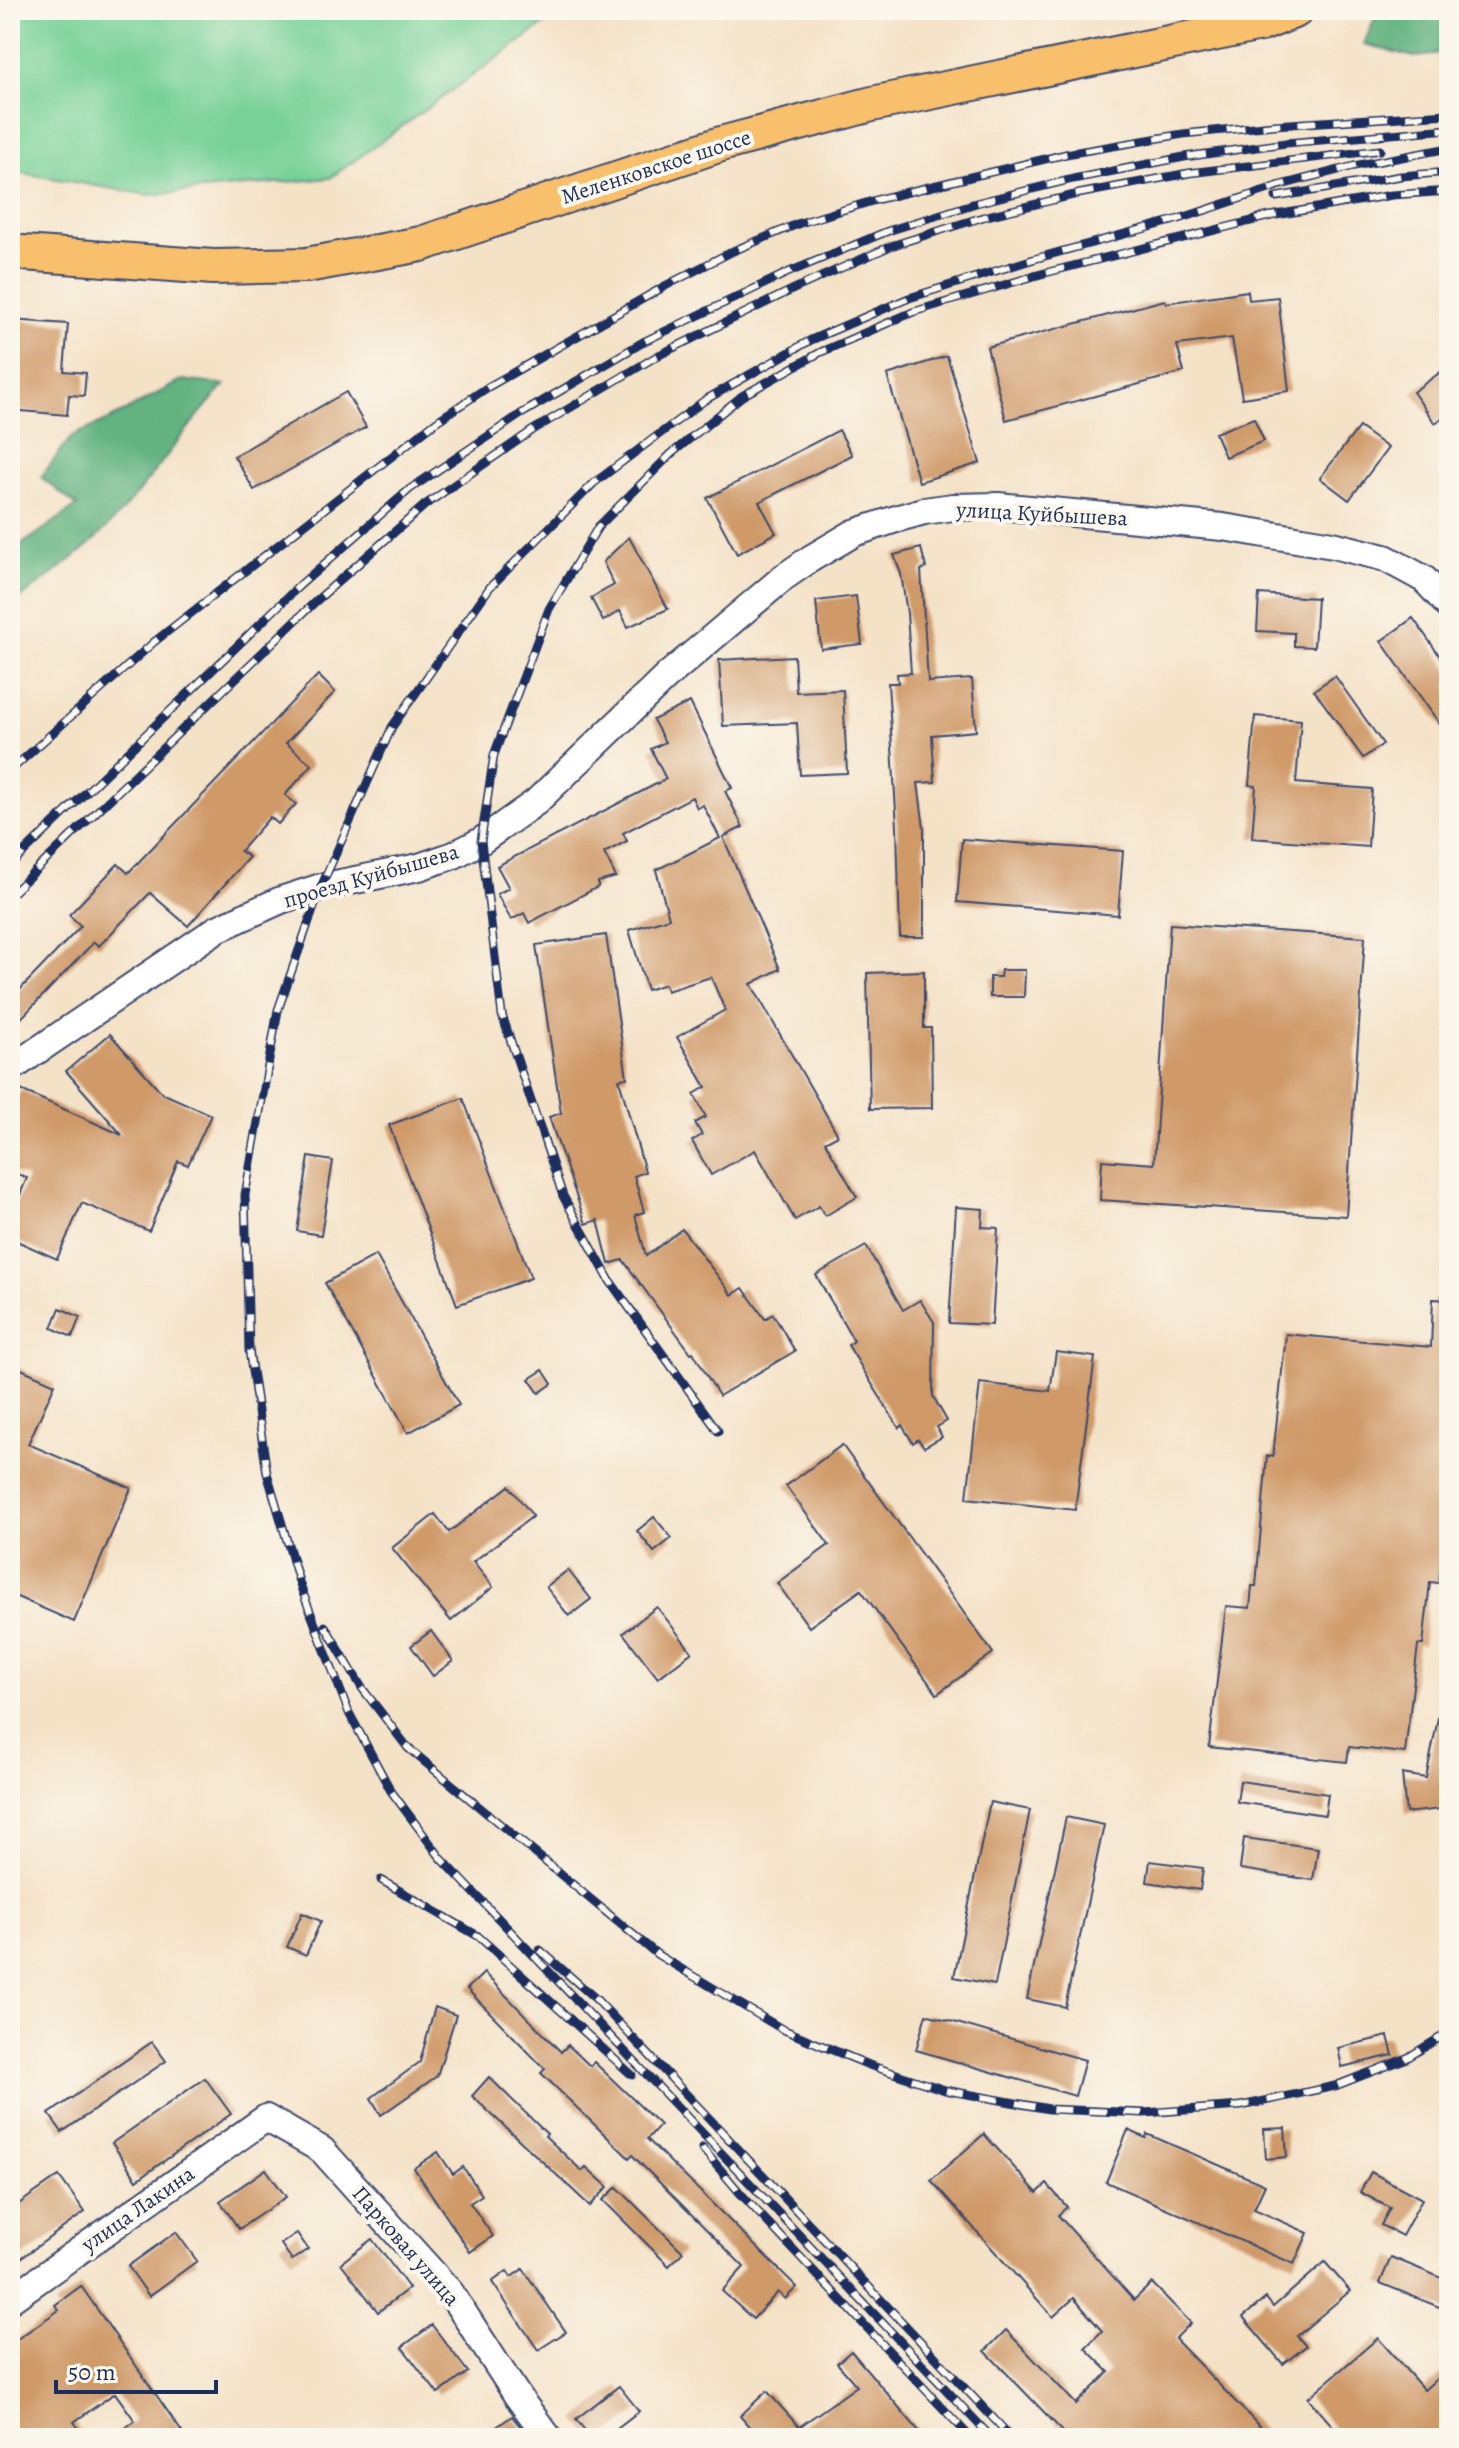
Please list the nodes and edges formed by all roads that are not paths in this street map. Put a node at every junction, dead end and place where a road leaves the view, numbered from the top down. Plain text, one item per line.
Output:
1 (1296, 10) edge
2 (10, 252) edge
3 (1449, 606) edge
4 (667, 676) joint
5 (10, 1069) edge
6 (266, 2118) joint
7 (10, 2300) edge
8 (549, 2438) edge

1 - 2 main road, Меленковское шоссе
3 - 4 street, улица Куйбышева
4 - 5 street, проезд Куйбышева
6 - 7 street, улица Лакина
6 - 8 street, Парковая улица

